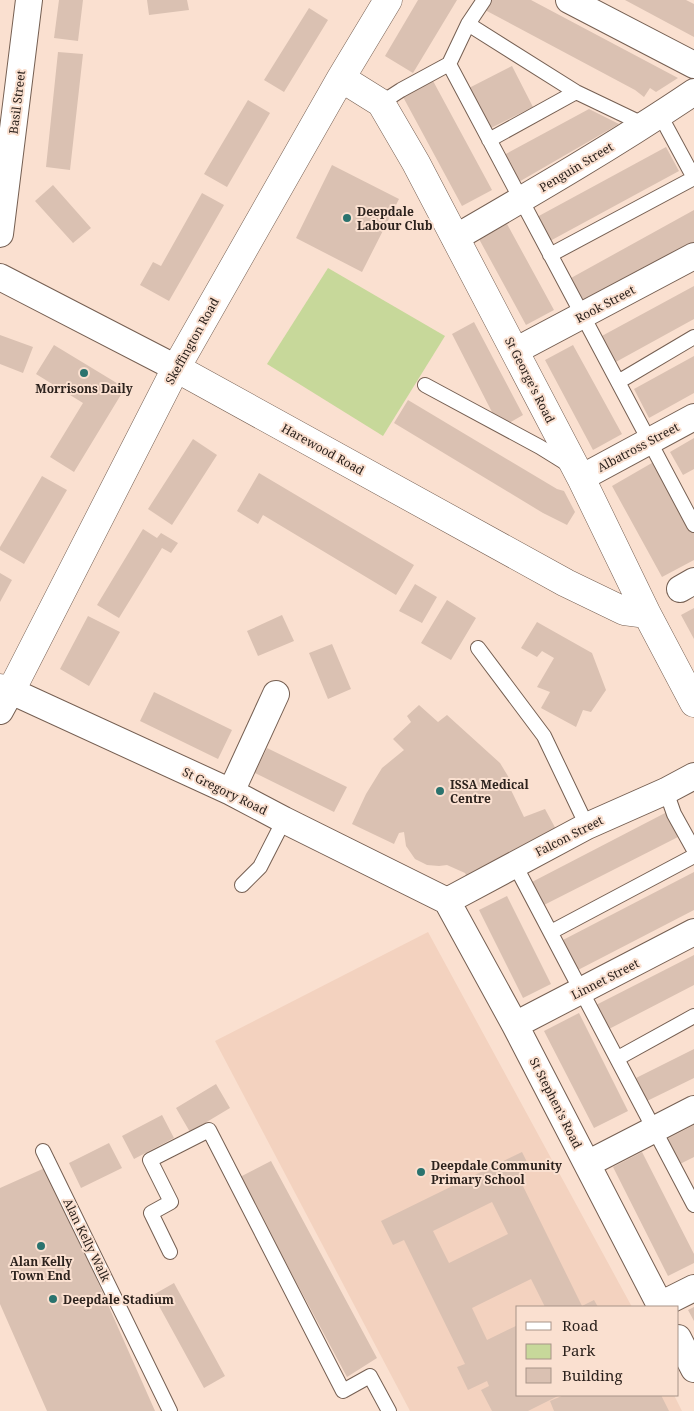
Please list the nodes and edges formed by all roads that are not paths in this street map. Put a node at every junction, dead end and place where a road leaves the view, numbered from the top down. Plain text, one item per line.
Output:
1 (30, 0) edge
2 (388, 0) edge
3 (484, 0) edge
4 (569, 0) edge
5 (468, 24) junction
6 (449, 64) junction
7 (694, 65) edge
8 (340, 78) junction
9 (576, 92) junction
10 (694, 92) edge
11 (8, 94) edge
12 (381, 103) junction
13 (652, 120) junction
14 (489, 140) junction
15 (521, 200) junction
16 (0, 234) edge
17 (456, 238) junction
18 (550, 255) junction
19 (694, 256) edge
20 (0, 277) edge
21 (582, 316) junction
22 (694, 337) edge
23 (515, 351) junction
24 (176, 368) junction
25 (618, 382) junction
26 (424, 385) dead end
27 (694, 417) edge
28 (649, 441) junction
29 (578, 474) junction
30 (688, 501) edge
31 (694, 525) edge
32 (647, 614) junction
33 (478, 648) dead end
34 (276, 694) dead end
35 (4, 697) edge
36 (694, 702) edge
37 (694, 776) edge
38 (666, 791) junction
39 (232, 792) junction
40 (284, 820) junction
41 (587, 826) junction
42 (694, 850) edge
43 (694, 856) edge
44 (515, 864) junction
45 (242, 886) dead end
46 (447, 901) junction
47 (551, 932) junction
48 (694, 932) edge
49 (582, 990) junction
50 (694, 1016) edge
51 (515, 1025) junction
52 (618, 1058) junction
53 (694, 1109) edge
54 (655, 1130) junction
55 (43, 1151) dead end
56 (587, 1164) junction
57 (692, 1197) edge
58 (170, 1252) dead end
59 (694, 1288) edge
60 (661, 1306) edge
61 (679, 1340) edge
62 (694, 1369) edge
63 (170, 1411) edge
64 (389, 1411) edge

1 - 11 street, Basil Street
2 - 8 street, Skeffington Road
3 - 5 lane
4 - 7 street
5 - 6 lane
5 - 9 lane
6 - 12 lane
6 - 14 lane
8 - 12 street, St George's Road
8 - 24 street, Skeffington Road
9 - 13 lane
9 - 14 lane
10 - 13 street, Penguin Street
11 - 16 street, Basil Street
12 - 17 street, St George's Road
13 - 15 street, Penguin Street
13 - 18 lane
14 - 15 lane
15 - 17 street, Penguin Street
15 - 18 lane
17 - 23 street, St George's Road
18 - 21 lane
19 - 21 street, Rook Street
20 - 24 street, Harewood Road
21 - 23 street, Rook Street
21 - 25 lane
22 - 25 lane
23 - 29 street, St George's Road
24 - 32 street, Harewood Road
24 - 35 street, Skeffington Road
25 - 28 lane
26 - 29 lane
27 - 28 street, Albatross Street
28 - 29 street, Albatross Street
28 - 30 lane
29 - 32 street, St George's Road
30 - 31 lane
32 - 36 street, St George's Road
33 - 41 lane
34 - 39 street
35 - 39 street, St Gregory Road
37 - 38 street, Falcon Street
38 - 41 street, Falcon Street
38 - 42 lane
39 - 40 street, St Gregory Road
40 - 45 lane
40 - 46 street, St Gregory Road
41 - 44 street, Falcon Street
43 - 47 lane
44 - 46 street, Falcon Street
44 - 47 lane
46 - 51 street, St Stephen's Road
47 - 49 lane
48 - 49 street, Linnet Street
49 - 51 street, Linnet Street
49 - 52 lane
50 - 52 lane
51 - 56 street, St Stephen's Road
52 - 54 lane
53 - 54 street
54 - 56 street
54 - 57 lane
55 - 63 lane, Alan Kelly Walk
56 - 60 street, St Stephen's Road
58 - 64 lane
59 - 60 street
61 - 62 street

